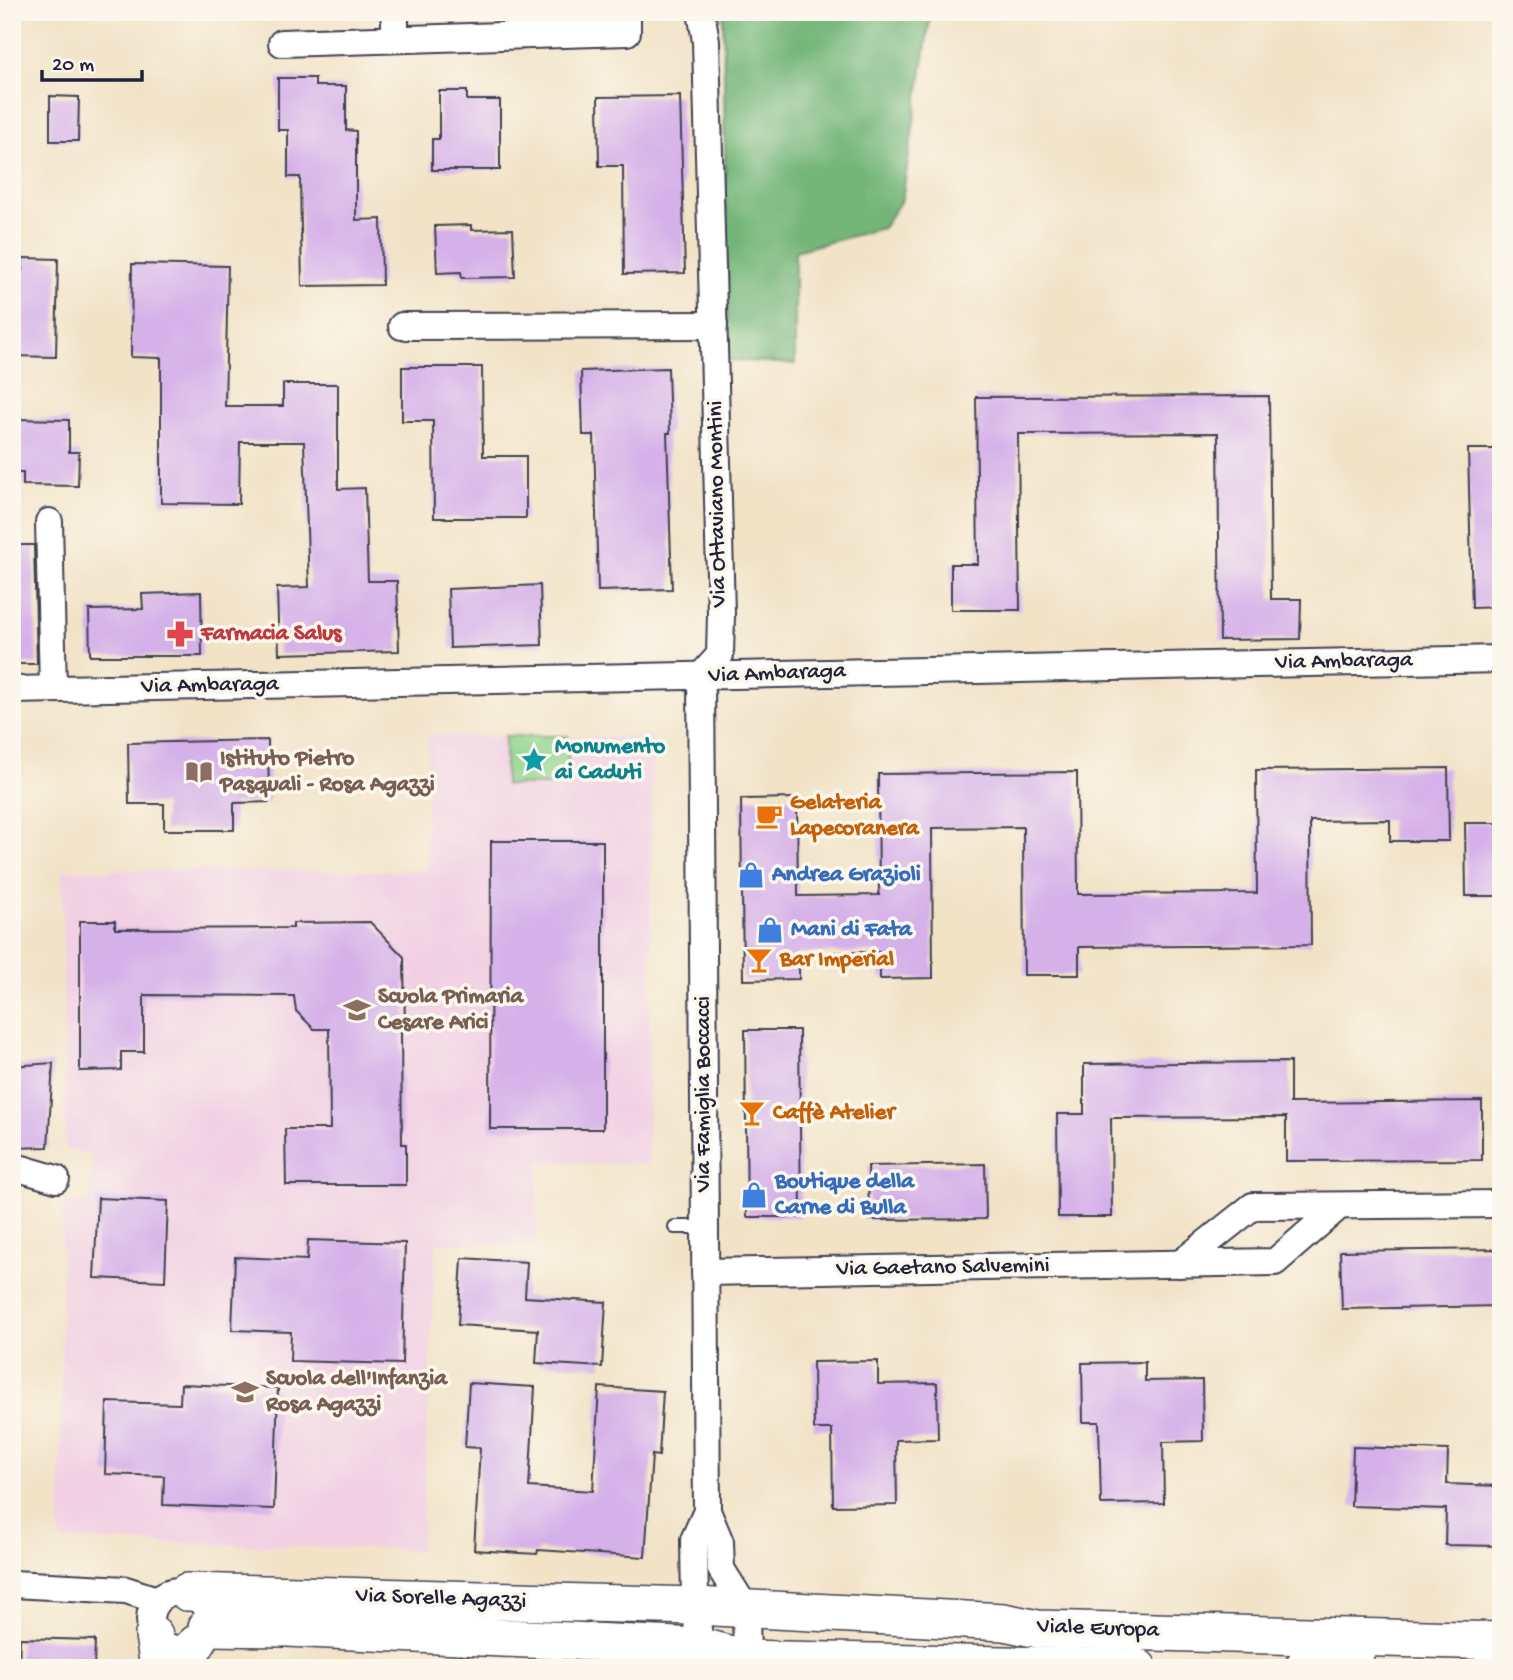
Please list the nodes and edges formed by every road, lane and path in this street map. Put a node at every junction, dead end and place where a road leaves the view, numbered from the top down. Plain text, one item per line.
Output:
1 (395, 12) edge
2 (701, 12) edge
3 (627, 22) edge
4 (395, 39) junction
5 (282, 43) dead end
6 (714, 325) junction
7 (402, 326) dead end
8 (49, 522) dead end
9 (1501, 659) edge
10 (701, 676) junction
11 (53, 689) junction
12 (12, 690) edge
13 (12, 1166) edge
14 (56, 1179) dead end
15 (1501, 1204) edge
16 (1338, 1207) junction
17 (675, 1227) dead end
18 (705, 1227) junction
19 (1180, 1264) junction
20 (705, 1272) junction
21 (707, 1511) junction
22 (12, 1584) edge
23 (695, 1606) junction
24 (746, 1609) junction
25 (164, 1624) edge
26 (202, 1635) junction
27 (1455, 1640) junction
28 (1501, 1641) edge
29 (701, 1657) edge
30 (747, 1664) edge
31 (170, 1668) edge
32 (1138, 1668) edge
33 (1303, 1668) edge

1 - 4 street
2 - 6 street, Via Ottaviano Montini
3 - 4 street
4 - 5 street
6 - 7 street
6 - 10 street, Via Ottaviano Montini
8 - 11 street
9 - 10 street, Via Ambaraga
10 - 11 street, Via Ambaraga
10 - 18 street, Via Famiglia Boccacci
11 - 12 street, Via Ambaraga
13 - 14 street
15 - 16 street
16 - 19 street
16 - 19 street, Via Gaetano Salvemini
17 - 18 lane
18 - 20 street, Via Famiglia Boccacci
19 - 20 street, Via Gaetano Salvemini
20 - 21 street, Via Famiglia Boccacci
21 - 23 street, Via Famiglia Boccacci
21 - 24 street, Via Famiglia Boccacci
22 - 25 street, Via Sorelle Agazzi
23 - 24 street, Viale Europa
23 - 25 street, Via Sorelle Agazzi
23 - 29 street, Via Famiglia Boccacci
24 - 27 street, Viale Europa
24 - 30 street
25 - 26 street
25 - 26 street
26 - 29 street, Via Sorelle Agazzi
26 - 31 street
27 - 28 street, Viale Europa
27 - 33 street
29 - 30 street, Viale Europa
30 - 32 street, Viale Europa

